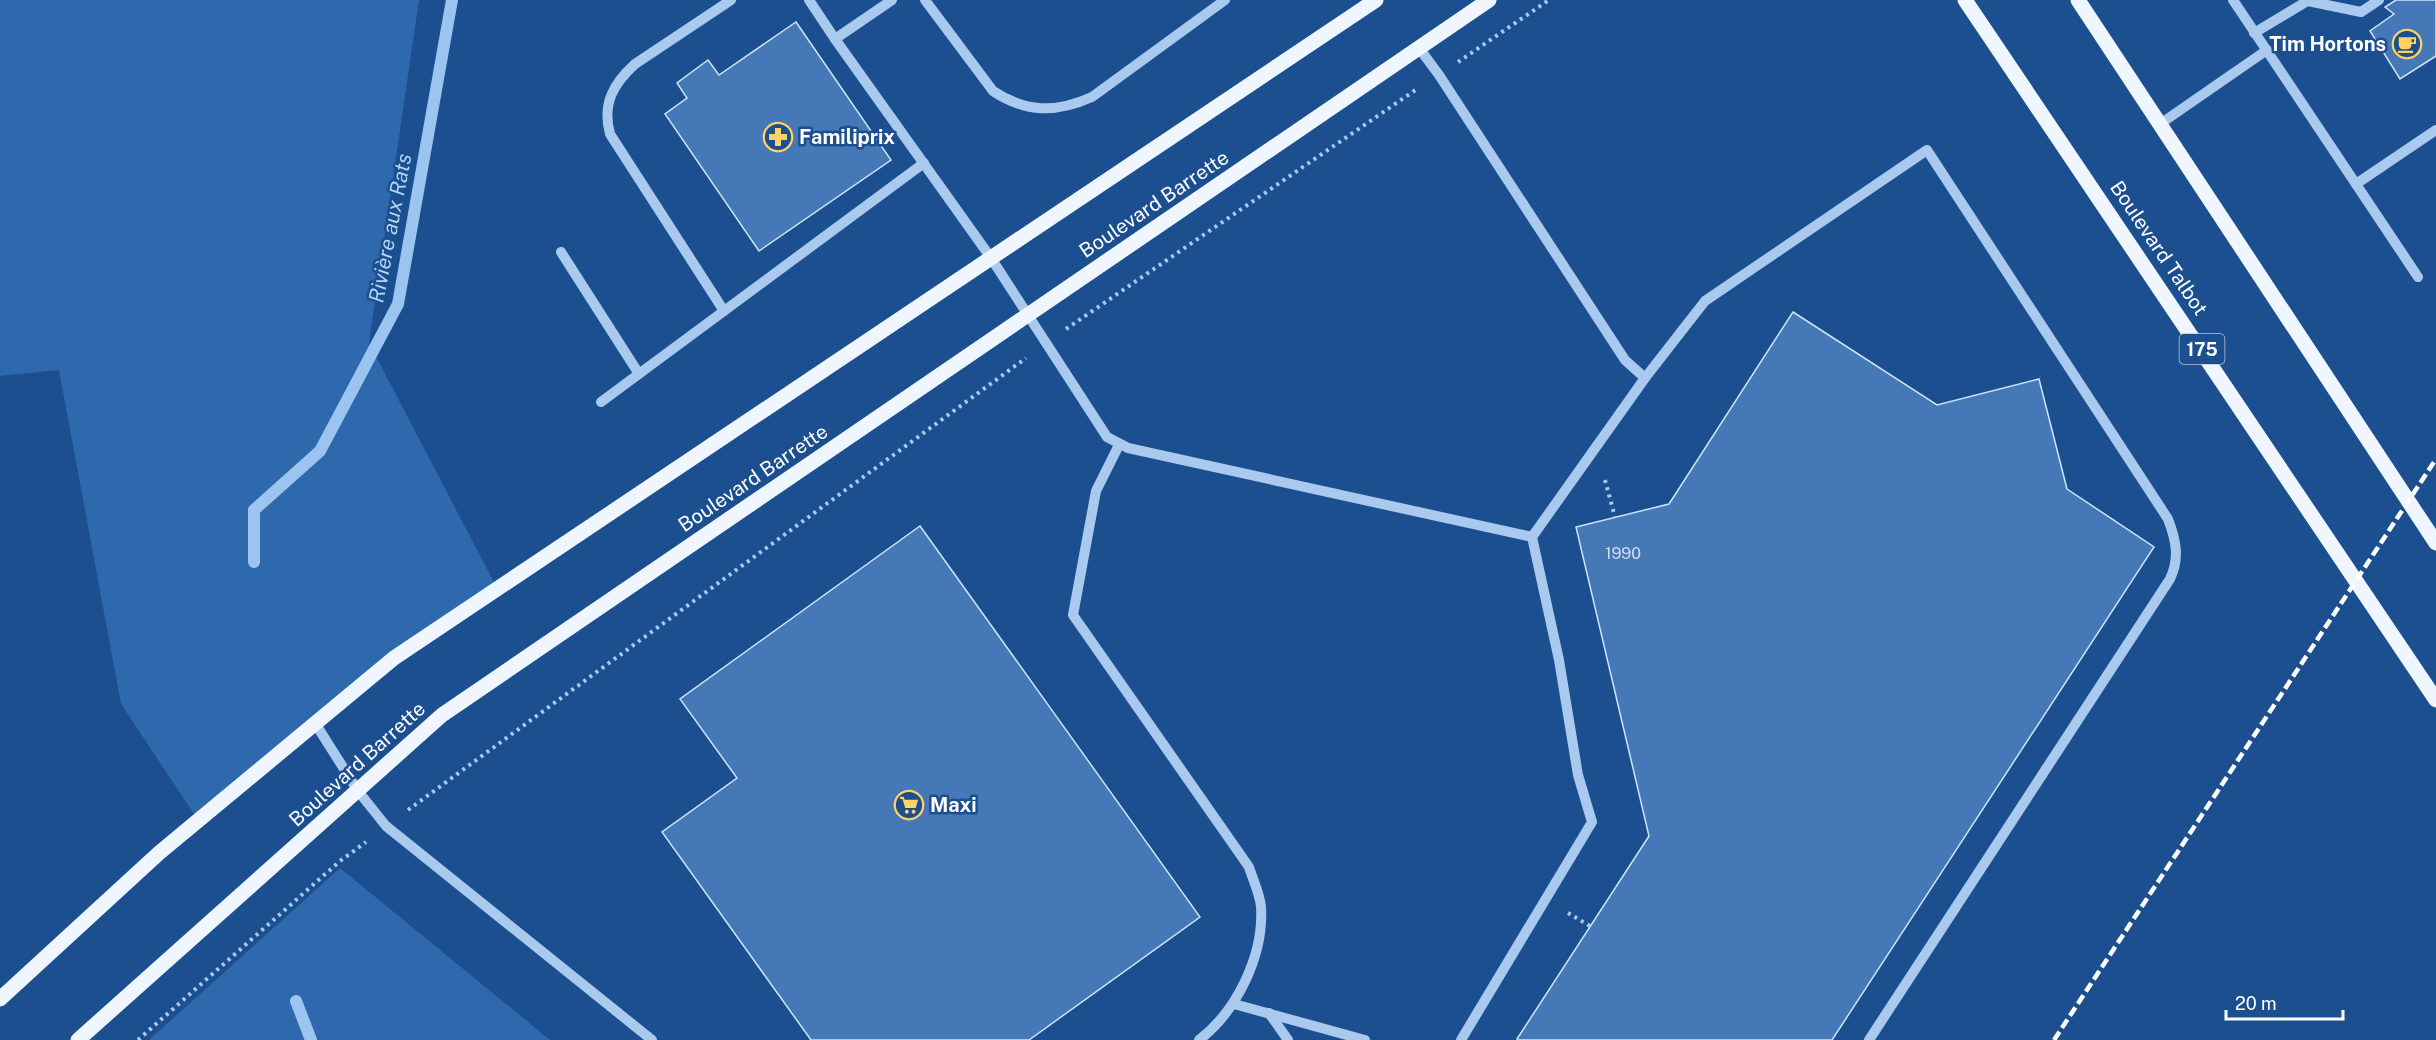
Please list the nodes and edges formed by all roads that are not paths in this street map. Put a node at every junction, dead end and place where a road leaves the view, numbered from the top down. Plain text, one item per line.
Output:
1 (731, 0) edge
2 (809, 0) edge
3 (892, 0) edge
4 (925, 0) edge
5 (1225, 0) edge
6 (1376, 0) edge
7 (1489, 0) edge
8 (1965, 0) edge
9 (2078, 0) edge
10 (2233, 0) edge
11 (2309, 0) edge
12 (2379, 0) edge
13 (2254, 33) junction
14 (835, 39) junction
15 (1419, 48) junction
16 (2267, 50) junction
17 (2160, 124) junction
18 (2436, 130) edge
19 (924, 163) junction
20 (2356, 184) junction
21 (561, 252) dead end
22 (991, 258) junction
23 (2418, 277) dead end
24 (724, 310) junction
25 (1029, 314) junction
26 (639, 374) junction
27 (1645, 378) junction
28 (601, 402) dead end
29 (1119, 445) junction
30 (1532, 537) junction
31 (2436, 543) edge
32 (2436, 700) edge
33 (315, 723) junction
34 (358, 791) junction
35 (0, 999) edge
36 (1234, 1004) junction
37 (1269, 1013) junction
38 (78, 1040) edge
39 (652, 1040) edge
40 (1199, 1040) edge
41 (1288, 1040) edge
42 (1365, 1040) edge
43 (1461, 1040) edge
44 (1869, 1040) edge

1 - 24 lane
2 - 14 lane
3 - 14 lane
4 - 5 lane
6 - 22 main road
7 - 15 main road, Boulevard Barrette
8 - 32 main road, Boulevard Talbot / 175
9 - 17 main road
10 - 13 lane
11 - 12 lane
11 - 13 lane
13 - 16 lane
14 - 19 lane
15 - 25 main road, Boulevard Barrette
15 - 27 lane
16 - 17 lane
16 - 20 lane
17 - 31 main road
18 - 20 lane
19 - 22 lane
19 - 24 lane
20 - 23 lane
21 - 26 lane
22 - 25 lane
22 - 33 main road
24 - 26 lane
25 - 29 lane
25 - 34 main road, Boulevard Barrette
26 - 28 lane
27 - 30 lane
27 - 44 lane
29 - 30 lane
29 - 36 lane
30 - 43 lane
33 - 34 lane
33 - 35 main road
34 - 38 main road, Boulevard Barrette
34 - 39 lane
36 - 37 lane
36 - 40 lane
37 - 41 lane
37 - 42 lane

